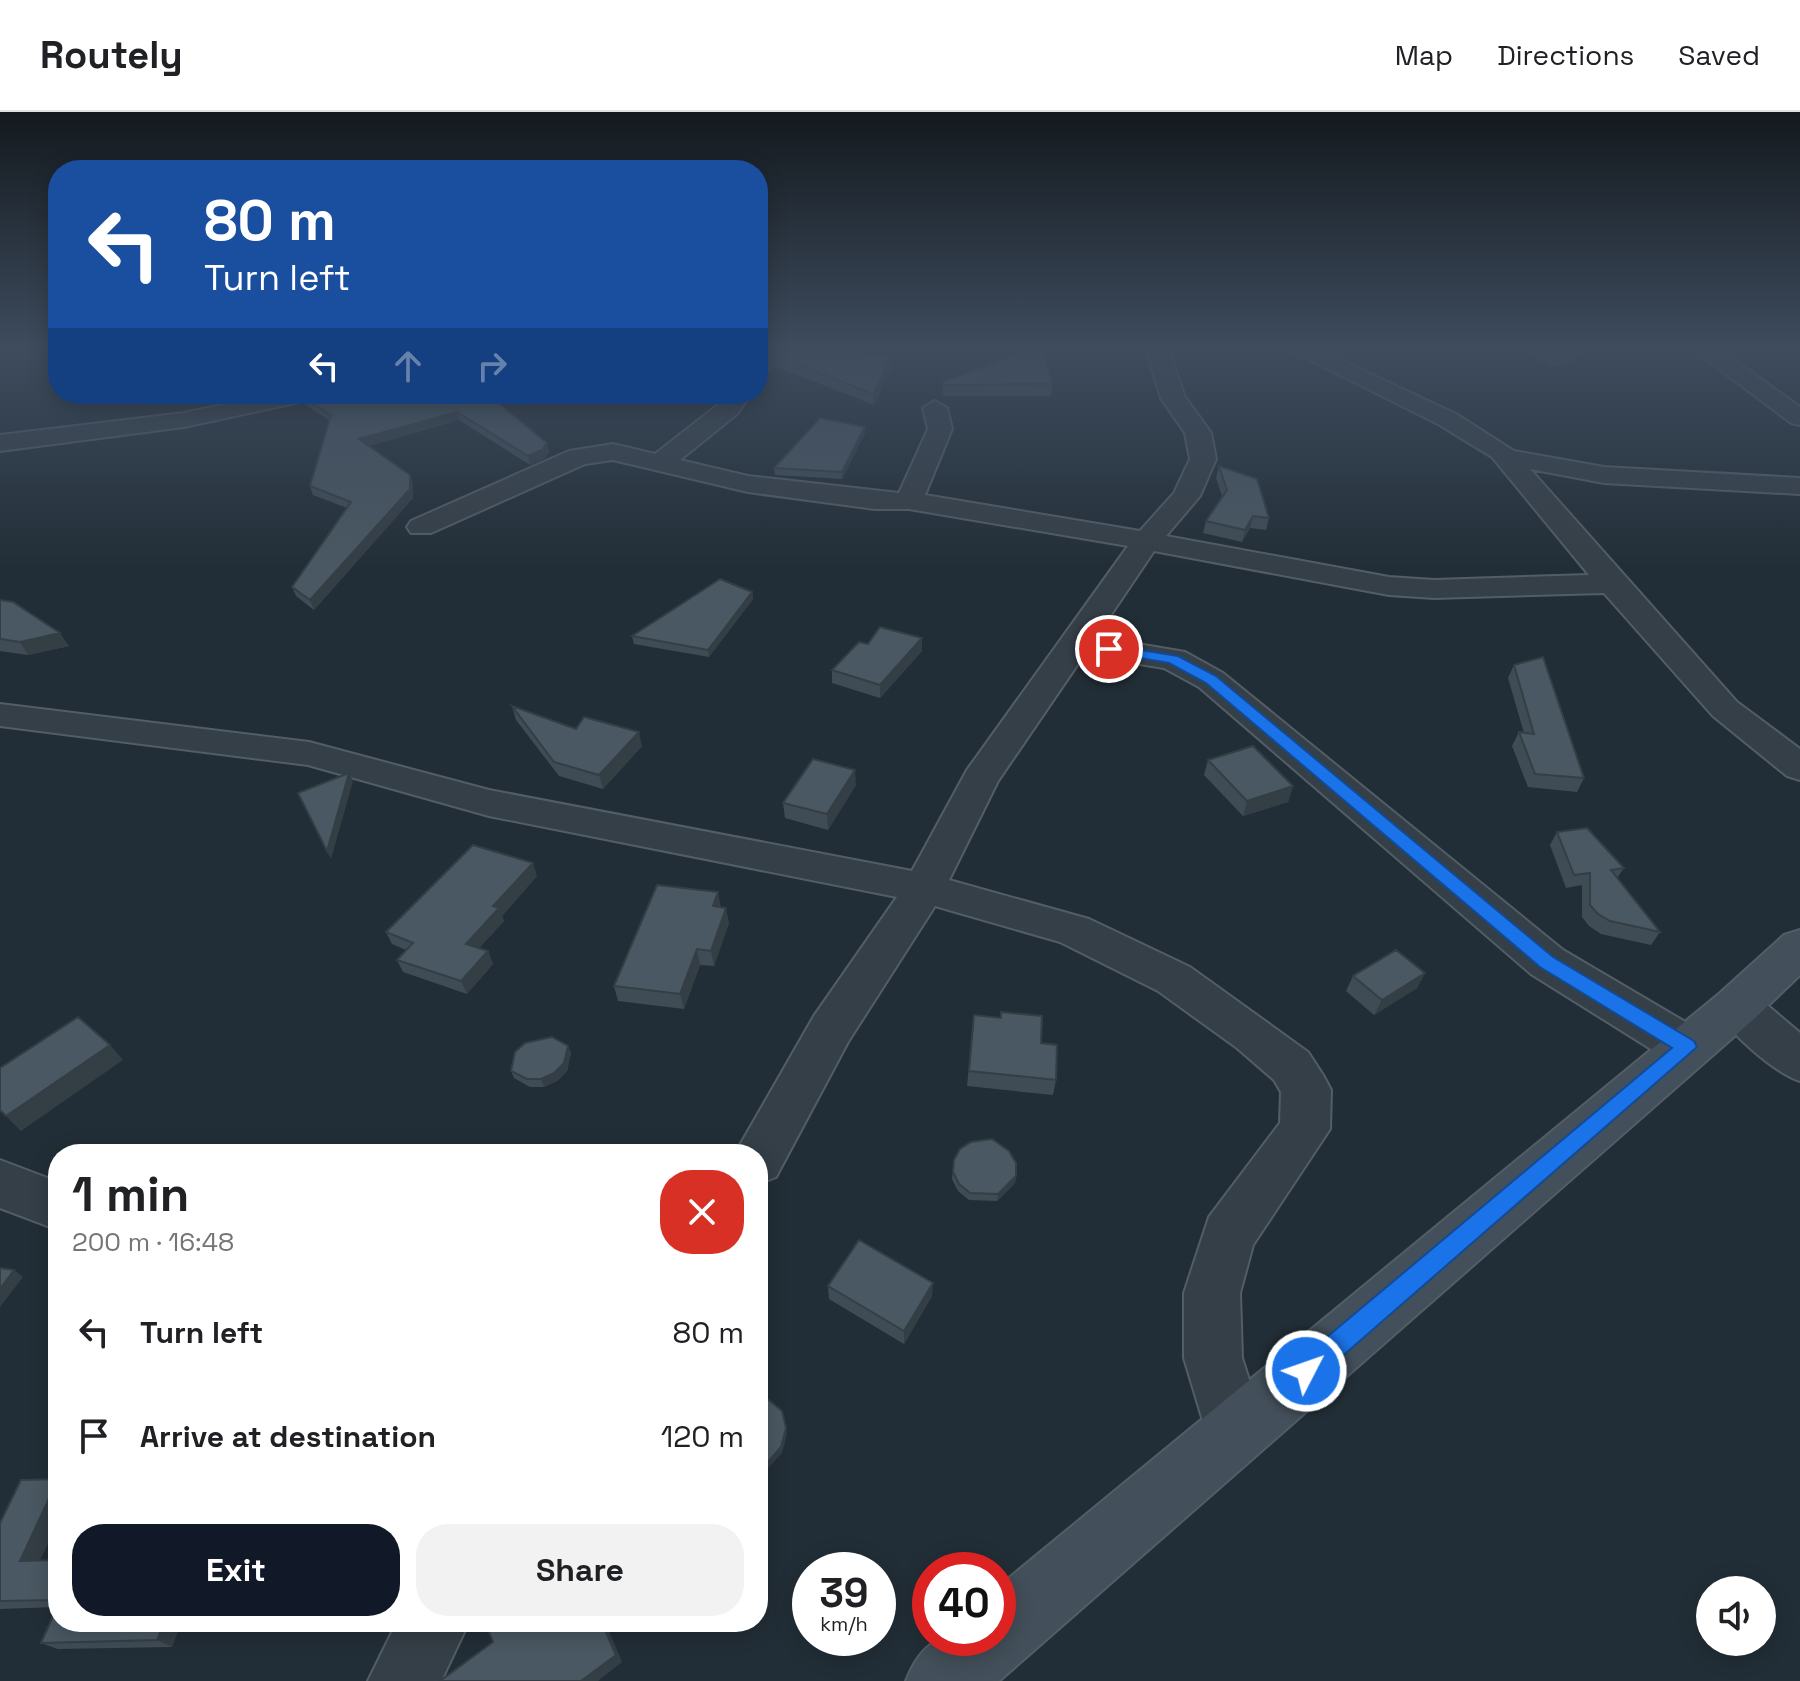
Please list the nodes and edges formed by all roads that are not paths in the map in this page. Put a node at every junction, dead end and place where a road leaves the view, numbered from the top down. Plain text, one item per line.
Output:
1 (182, 420) edge
2 (714, 420) edge
3 (938, 420) edge
4 (1189, 420) edge
5 (1449, 420) edge
6 (0, 443) edge
7 (1505, 457) junction
8 (660, 463) junction
9 (1800, 486) edge
10 (909, 501) junction
11 (421, 527) dead end
12 (1149, 538) junction
13 (1612, 584) junction
14 (1078, 644) junction
15 (0, 715) edge
16 (1800, 768) edge
17 (925, 888) junction
18 (1800, 947) edge
19 (1737, 1006) junction
20 (1687, 1047) junction
21 (1800, 1061) edge
22 (767, 1144) edge
23 (0, 1184) edge
24 (48, 1202) edge
25 (1235, 1432) junction
26 (1016, 1619) edge
27 (430, 1632) edge
28 (972, 1656) edge
29 (403, 1681) edge
30 (943, 1681) edge

1 - 6 street
2 - 8 street
3 - 10 street
4 - 12 street
5 - 7 street
7 - 9 street
7 - 13 street
8 - 10 street
8 - 11 street
10 - 12 street
12 - 13 street
12 - 14 street
13 - 16 street
14 - 17 street
14 - 20 street
15 - 17 street
17 - 22 street
17 - 25 street
18 - 19 street
19 - 20 street
19 - 21 street
20 - 25 street
23 - 24 street
25 - 26 street
27 - 29 street
28 - 30 street

